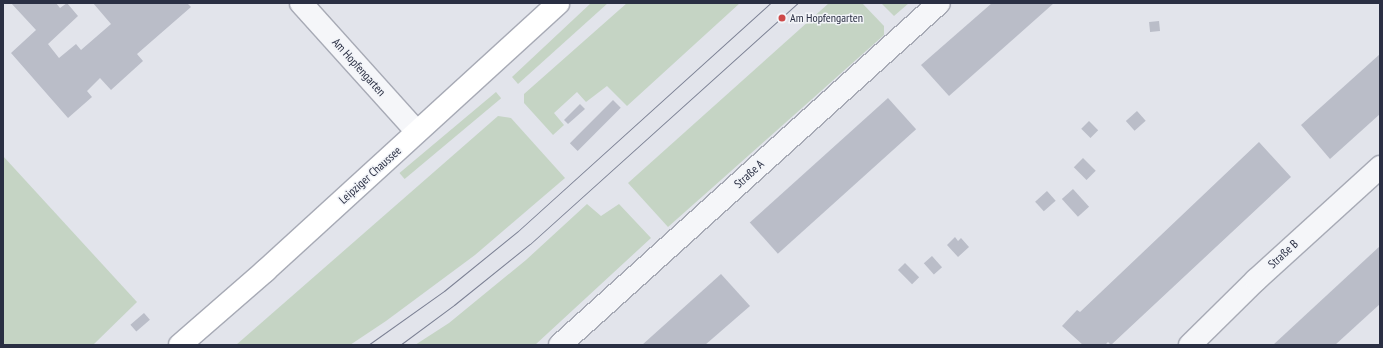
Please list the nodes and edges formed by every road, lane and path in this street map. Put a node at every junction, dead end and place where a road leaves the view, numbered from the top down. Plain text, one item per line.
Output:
1 (301, 3) edge
2 (558, 3) edge
3 (938, 3) edge
4 (417, 132) junction
5 (1380, 167) edge
6 (180, 345) edge
7 (560, 345) edge
8 (1190, 345) edge

1 - 4 street, Am Hopfengarten
2 - 4 main road, Leipziger Chaussee
3 - 7 street, Straße A
4 - 6 main road, Leipziger Chaussee
5 - 8 street, Straße B

